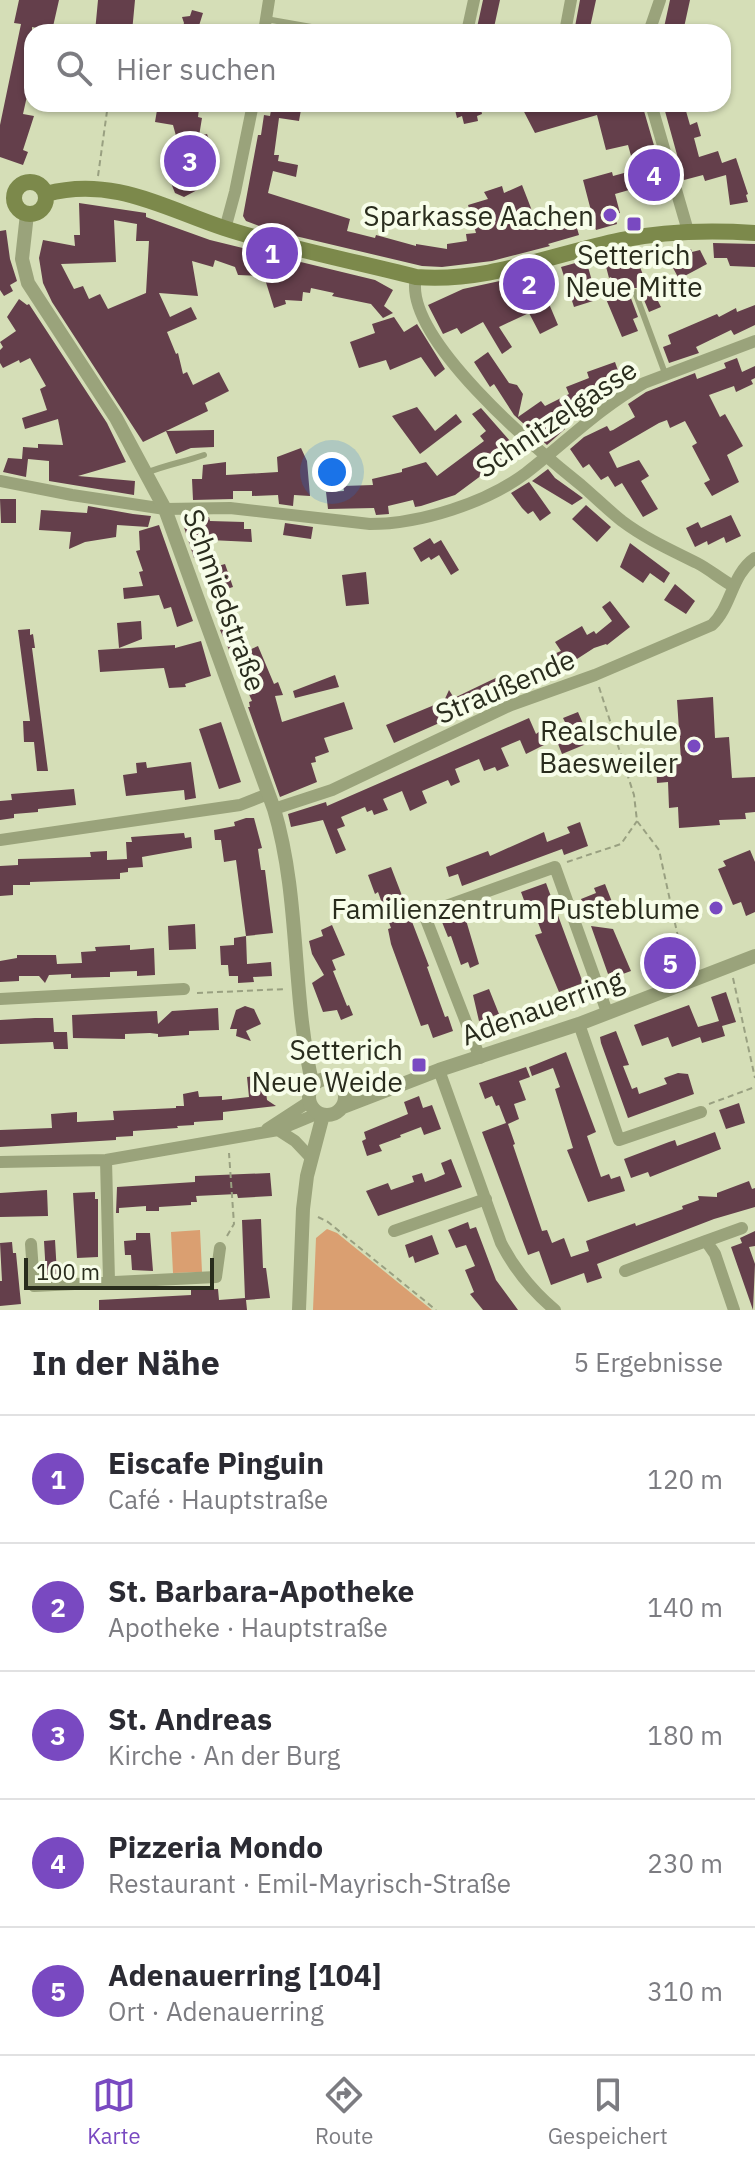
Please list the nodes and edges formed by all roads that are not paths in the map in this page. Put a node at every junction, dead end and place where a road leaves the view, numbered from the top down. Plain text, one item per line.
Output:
1 (269, 0) edge
2 (474, 0) edge
3 (571, 0) edge
4 (660, 0) edge
5 (265, 24) edge
6 (469, 24) edge
7 (566, 24) edge
8 (652, 24) edge
9 (251, 112) edge
10 (653, 112) edge
11 (7, 187) edge
12 (46, 194) junction
13 (27, 214) junction
14 (225, 229) junction
15 (688, 231) junction
16 (755, 233) edge
17 (416, 277) junction
18 (635, 292) dead end
19 (755, 341) edge
20 (666, 376) junction
21 (204, 455) dead end
22 (545, 457) junction
23 (146, 473) junction
24 (0, 481) edge
25 (165, 509) junction
26 (755, 558) edge
27 (733, 586) junction
28 (271, 801) junction
29 (0, 840) edge
30 (755, 956) edge
31 (184, 989) road end
32 (0, 999) edge
33 (607, 1012) junction
34 (579, 1024) junction
35 (480, 1058) junction
36 (439, 1070) junction
37 (318, 1099) junction
38 (344, 1101) junction
39 (701, 1112) road end
40 (278, 1130) junction
41 (261, 1133) junction
42 (312, 1159) junction
43 (106, 1160) junction
44 (0, 1162) edge
45 (486, 1199) junction
46 (742, 1228) dead end
47 (394, 1231) dead end
48 (706, 1241) junction
49 (31, 1244) dead end
50 (220, 1248) road end
51 (625, 1271) dead end
52 (109, 1281) junction
53 (299, 1310) edge
54 (555, 1310) edge
55 (734, 1310) edge

1 - 5 street
2 - 6 street
3 - 7 street
4 - 8 street
9 - 14 street
10 - 15 street
11 - 12 main road
11 - 13 main road
12 - 13 main road
12 - 14 main road
13 - 23 street, Schmiedstraße
14 - 17 main road
15 - 16 main road
15 - 17 main road
17 - 22 street
18 - 20 lane
19 - 20 street, Schnitzelgasse
20 - 22 street, Schnitzelgasse
21 - 23 lane
22 - 25 street, Schnitzelgasse
22 - 27 street
23 - 25 street, Schmiedstraße
24 - 25 street, Schnitzelgasse
25 - 28 street, Schmiedstraße
26 - 27 street, Straußende
27 - 28 street, Straußende
28 - 29 street, Straußende
28 - 37 street, Schmiedstraße
30 - 33 street, Adenauerring
31 - 32 street
33 - 34 street, Adenauerring
33 - 35 street
34 - 35 street, Adenauerring
34 - 39 street
35 - 36 street, Adenauerring
36 - 38 street, Adenauerring
36 - 45 street
37 - 38 street, Adenauerring
37 - 38 street
37 - 40 street
37 - 41 street
37 - 42 street
40 - 41 street
40 - 42 street
41 - 43 street
42 - 53 street
43 - 44 street
43 - 52 street
45 - 47 street
45 - 54 street
46 - 48 street
48 - 51 street
48 - 55 street
49 - 52 street
50 - 52 street

